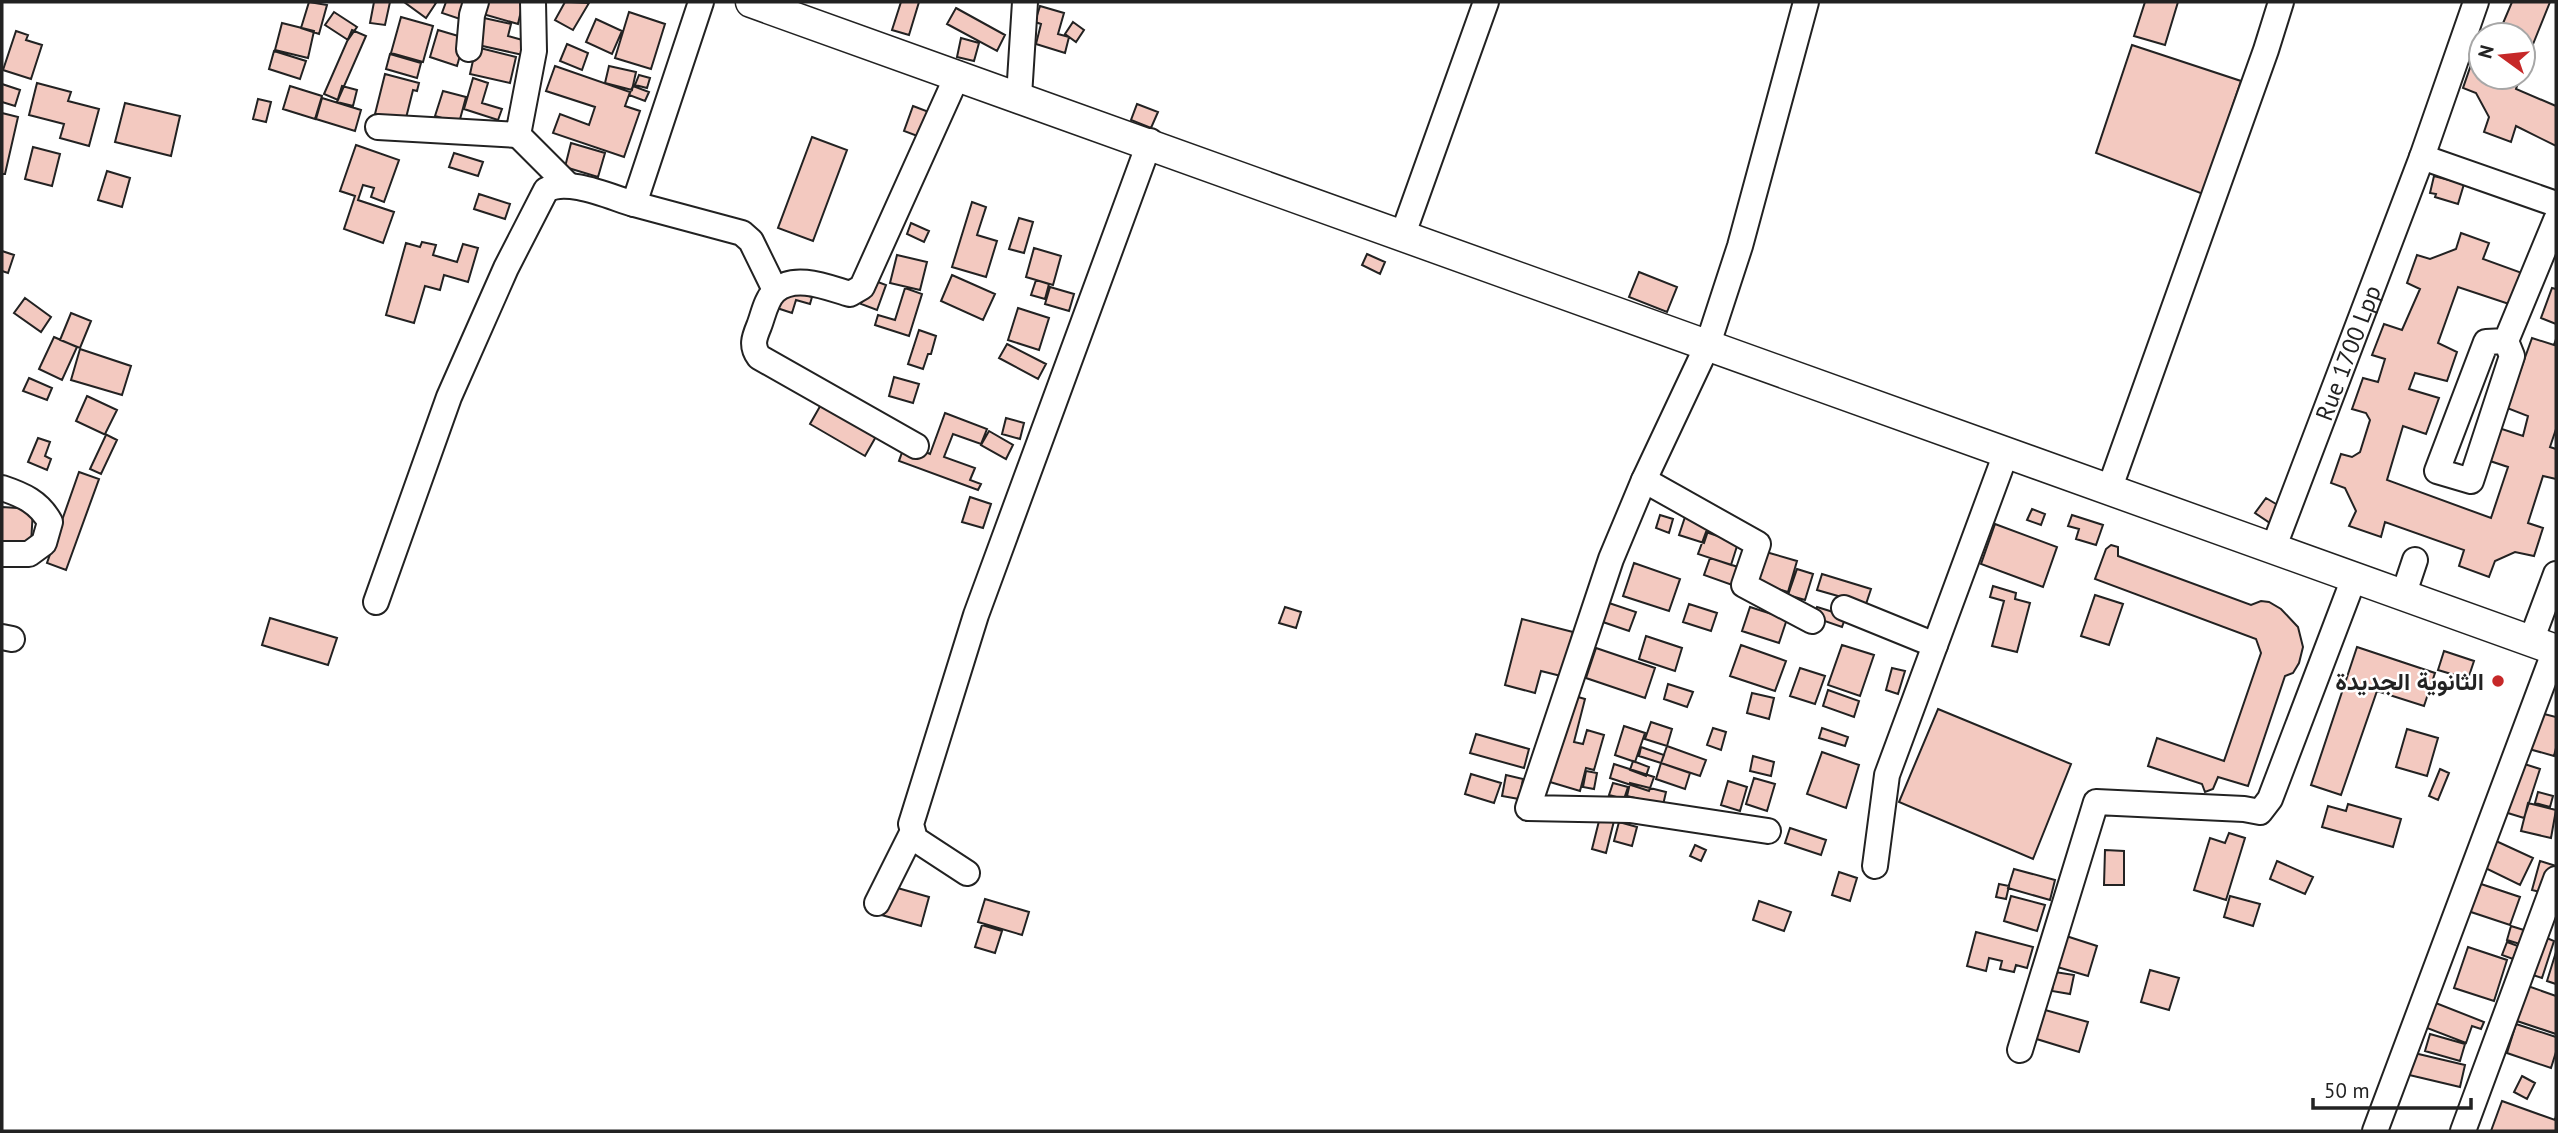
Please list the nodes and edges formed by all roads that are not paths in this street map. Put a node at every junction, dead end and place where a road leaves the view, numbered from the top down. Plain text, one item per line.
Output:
1 (476, 2) edge
2 (533, 2) edge
3 (701, 2) edge
4 (751, 2) edge
5 (1025, 2) edge
6 (1486, 2) edge
7 (1806, 2) edge
8 (2281, 2) edge
9 (2476, 2) edge
10 (470, 49) dead end
11 (958, 74) junction
12 (1019, 96) junction
13 (379, 127) dead end
14 (518, 135) junction
15 (1150, 141) junction
16 (2422, 157) junction
17 (568, 185) junction
18 (634, 204) junction
19 (2556, 204) edge
20 (2556, 220) edge
21 (1403, 233) junction
22 (775, 290) junction
23 (2506, 341) junction
24 (1708, 344) junction
25 (916, 446) dead end
26 (2006, 453) junction
27 (1644, 480) junction
28 (2, 488) edge
29 (2109, 490) junction
30 (2273, 549) junction
31 (2, 554) edge
32 (2415, 560) dead end
33 (2556, 574) edge
34 (2354, 578) junction
35 (2403, 596) junction
36 (376, 602) dead end
37 (1844, 608) dead end
38 (1812, 621) dead end
39 (1935, 645) junction
40 (2547, 647) edge
41 (1768, 831) dead end
42 (912, 833) junction
43 (1875, 866) dead end
44 (967, 873) dead end
45 (2556, 879) edge
46 (877, 903) dead end
47 (2020, 1050) dead end
48 (2375, 1131) edge
49 (2463, 1131) edge

1 - 10 street
2 - 14 street
3 - 18 street
4 - 11 main road
5 - 12 street
6 - 21 street
7 - 24 street
8 - 29 street
9 - 16 street, Rue 1700 Lpp
11 - 12 main road
11 - 22 street
12 - 15 main road
13 - 14 street
14 - 17 street
15 - 21 main road
15 - 42 street
16 - 19 street
16 - 30 street, Rue 1700 Lpp
17 - 18 street
17 - 36 street
18 - 22 street
20 - 23 street
21 - 24 main road
22 - 25 street
23 - 23 street
24 - 26 main road
24 - 27 street
26 - 29 main road
26 - 39 street
27 - 38 street
27 - 41 street
28 - 31 street
29 - 30 main road
30 - 34 main road
32 - 35 street
33 - 40 street
34 - 35 main road
34 - 47 street
35 - 40 main road
37 - 39 street
39 - 43 street
40 - 48 street
42 - 44 street
42 - 46 street
45 - 49 street

